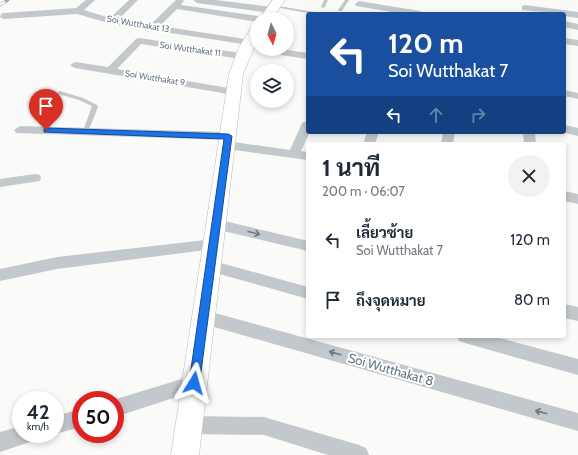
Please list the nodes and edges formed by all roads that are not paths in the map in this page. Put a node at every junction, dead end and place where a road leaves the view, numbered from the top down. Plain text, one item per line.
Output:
1 (91, 0) edge
2 (134, 0) edge
3 (197, 0) edge
4 (326, 0) edge
5 (347, 0) edge
6 (360, 2) edge
7 (177, 3) edge
8 (323, 7) dead end
9 (525, 7) edge
10 (272, 9) edge
11 (340, 10) dead end
12 (74, 11) junction
13 (306, 12) edge
14 (356, 12) edge
15 (410, 12) edge
16 (558, 12) edge
17 (566, 13) edge
18 (578, 15) edge
19 (4, 16) dead end
20 (250, 18) edge
21 (112, 21) junction
22 (19, 22) dead end
23 (566, 24) edge
24 (153, 27) junction
25 (578, 27) edge
26 (566, 41) edge
27 (578, 43) edge
28 (250, 45) edge
29 (250, 45) edge
30 (250, 49) edge
31 (294, 53) edge
32 (306, 56) edge
33 (75, 66) dead end
34 (110, 71) junction
35 (234, 92) junction
36 (60, 93) dead end
37 (566, 93) edge
38 (578, 96) edge
39 (306, 127) edge
40 (566, 129) edge
41 (20, 130) dead end
42 (86, 131) junction
43 (578, 132) edge
44 (228, 141) junction
45 (294, 154) junction
46 (306, 156) edge
47 (35, 178) dead end
48 (0, 183) edge
49 (566, 196) edge
50 (578, 198) edge
51 (216, 224) junction
52 (214, 244) junction
53 (306, 246) edge
54 (210, 266) junction
55 (0, 275) edge
56 (306, 292) edge
57 (566, 311) edge
58 (578, 314) edge
59 (204, 317) junction
60 (472, 338) edge
61 (578, 367) edge
62 (194, 383) junction
63 (124, 405) edge
64 (578, 422) edge
65 (189, 425) junction
66 (12, 438) edge
67 (0, 442) edge
68 (185, 455) edge
69 (359, 455) edge

1 - 12 street
2 - 21 street
3 - 10 street
4 - 8 lane
5 - 11 lane
6 - 14 street
6 - 15 street
7 - 20 street
7 - 24 street
9 - 16 street
10 - 13 lane
12 - 19 street, Soi Wutthakat 13
12 - 21 street, Soi Wutthakat 13
12 - 22 street
17 - 18 street
21 - 24 street, Soi Wutthakat 13
23 - 25 street
24 - 28 street, Soi Wutthakat 13
26 - 27 street
29 - 34 street, Soi Wutthakat 11
30 - 35 main road
31 - 32 street
33 - 34 street, Soi Wutthakat 9
34 - 35 street, Soi Wutthakat 9
35 - 44 main road
36 - 42 lane
37 - 38 street
39 - 45 street
40 - 43 street
41 - 42 street
42 - 44 street
44 - 45 street
44 - 51 main road
45 - 46 street
47 - 48 street
49 - 50 street
51 - 52 main road
51 -> 53 street
52 - 54 main road
52 - 55 street
54 - 56 street
54 - 59 main road
57 - 58 street
59 - 62 main road
64 -> 59 street, Soi Wutthakat 8
60 - 61 street
62 - 63 street
62 - 65 main road
65 - 68 main road
65 - 69 street
66 - 67 street

